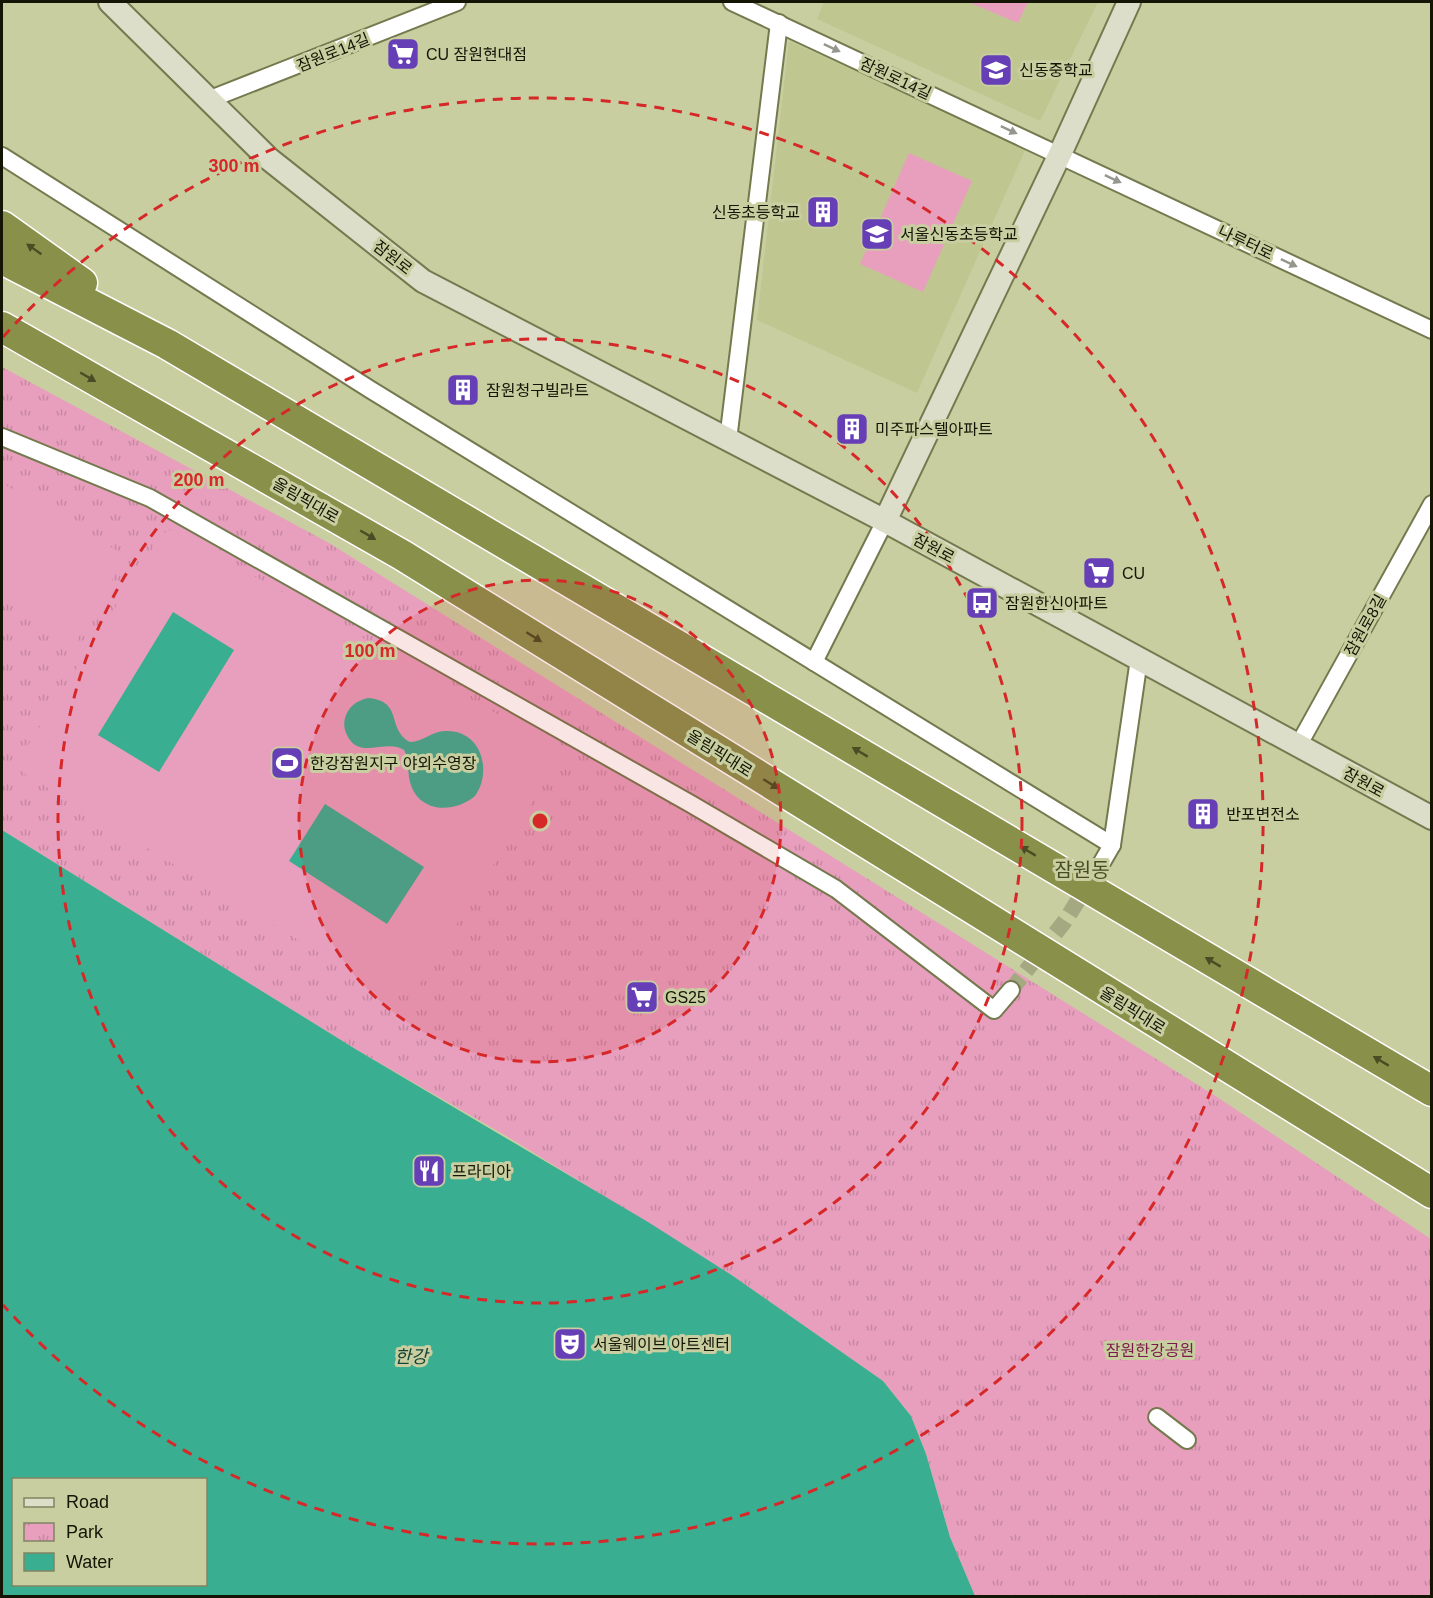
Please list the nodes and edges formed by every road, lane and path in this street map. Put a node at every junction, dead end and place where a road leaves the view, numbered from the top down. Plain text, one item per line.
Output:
1 (110, 2) edge
2 (457, 2) edge
3 (732, 2) edge
4 (1130, 2) edge
5 (779, 23) junction
6 (208, 100) junction
7 (1060, 154) junction
8 (2, 156) edge
9 (2, 226) edge
10 (2, 259) edge
11 (2, 327) edge
12 (1431, 330) edge
13 (2, 341) edge
14 (167, 344) junction
15 (62, 362) junction
16 (2, 437) edge
17 (728, 440) junction
18 (1431, 504) edge
19 (885, 521) junction
20 (1139, 659) junction
21 (814, 663) junction
22 (1298, 746) junction
23 (1431, 818) edge
24 (1112, 846) junction
25 (1101, 864) tunnel mouth
26 (1011, 990) tunnel mouth
27 (1431, 1091) edge
28 (1431, 1193) edge
29 (1157, 1417) dead end
30 (1187, 1440) dead end

1 - 6 main road, 잠원로
2 - 6 street, 잠원로14길
3 - 5 street, 잠원로14길
4 - 7 main road
5 -> 7 street, 잠원로14길
5 - 17 street
6 - 17 main road, 잠원로
7 -> 12 street, 나루터로
7 - 19 main road
8 - 21 street
14 -> 9 highway
10 - 14 highway
11 - 15 highway, 올림픽대로
13 - 15 highway
27 -> 14 highway
15 -> 28 highway, 올림픽대로
16 - 26 street
17 - 19 main road, 잠원로
18 - 22 street, 잠원로8길
19 - 20 main road, 잠원로
19 - 21 street
20 - 22 main road, 잠원로
20 - 24 street
21 - 24 street
22 - 23 main road, 잠원로
24 - 25 street
29 - 30 street

